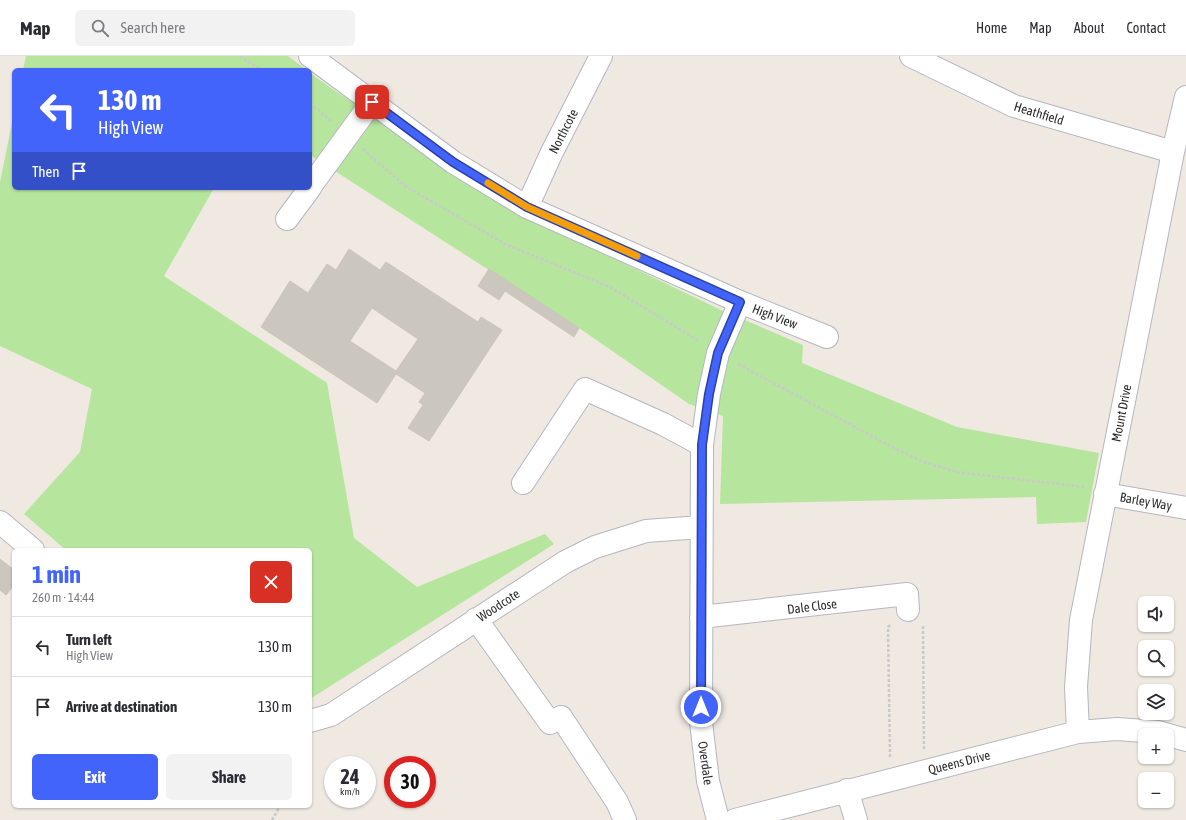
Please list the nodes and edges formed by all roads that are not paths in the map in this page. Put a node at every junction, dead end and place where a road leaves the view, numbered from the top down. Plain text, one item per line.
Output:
1 (310, 56) edge
2 (602, 56) edge
3 (911, 56) edge
4 (1186, 97) edge
5 (372, 102) junction
6 (1173, 152) junction
7 (312, 185) edge
8 (308, 190) edge
9 (527, 207) junction
10 (286, 219) dead end
11 (740, 302) junction
12 (827, 337) dead end
13 (702, 445) junction
14 (523, 483) dead end
15 (1105, 494) junction
16 (1186, 508) edge
17 (0, 522) edge
18 (701, 526) junction
19 (31, 548) edge
20 (908, 610) road end
21 (701, 617) junction
22 (476, 619) junction
23 (312, 720) edge
24 (1078, 732) junction
25 (1186, 740) edge
26 (847, 790) junction
27 (625, 820) edge
28 (718, 820) edge
29 (735, 820) edge
30 (856, 820) edge

1 - 5 street, High View
2 - 9 street, Northcote
3 - 6 street, Heathfield
4 - 6 street, Mount Drive
5 - 7 street
5 - 9 street, High View
6 - 15 street, Mount Drive
8 - 10 street
9 - 11 street, High View
11 - 12 street, High View
11 - 13 street, Overdale
13 - 14 street
13 - 18 street, Overdale
15 - 16 street, Barley Way
15 - 24 street, Mount Drive
17 - 19 street
18 - 21 street, Overdale
18 - 22 street, Woodcote
20 - 21 street, Dale Close
21 - 28 street, Overdale
22 - 23 street, Woodcote
22 - 27 street
24 - 25 street, Queens Drive
24 - 26 street, Queens Drive
26 - 29 street, Queens Drive
26 - 30 street

